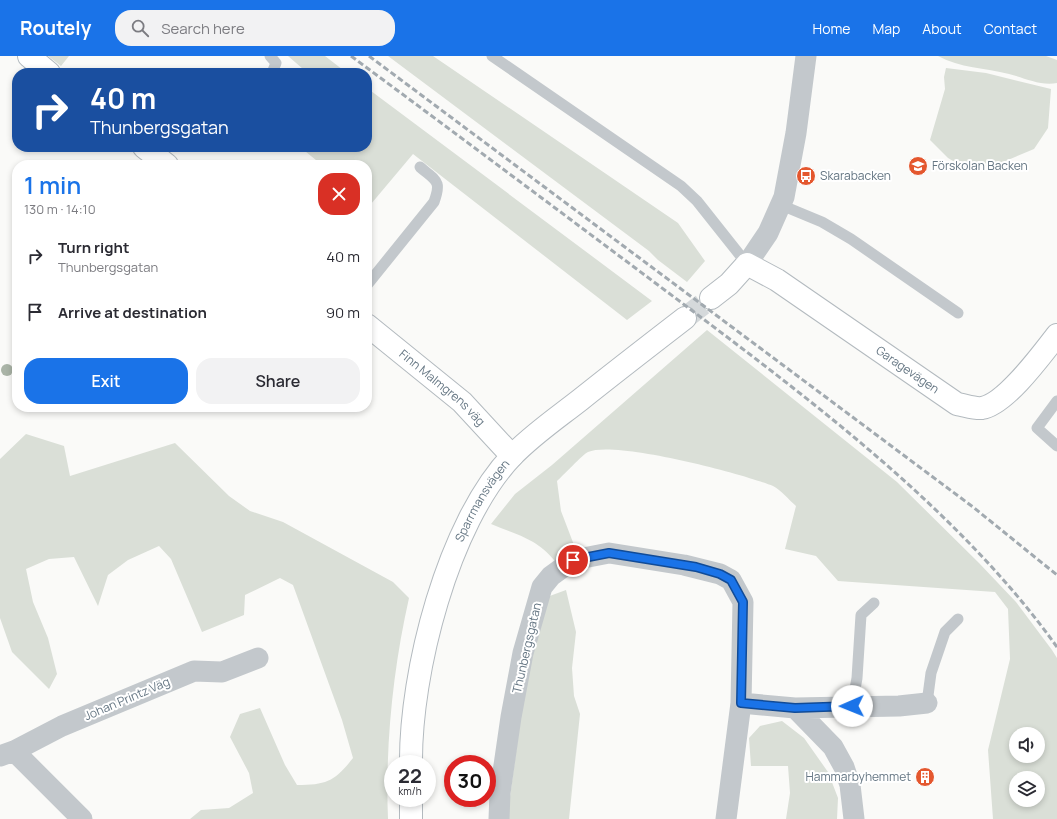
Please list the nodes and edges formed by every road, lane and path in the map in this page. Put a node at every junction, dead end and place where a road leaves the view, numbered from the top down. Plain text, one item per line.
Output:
1 (29, 56) edge
2 (270, 56) edge
3 (492, 56) edge
4 (806, 56) edge
5 (43, 68) edge
6 (274, 68) edge
7 (150, 152) edge
8 (161, 160) edge
9 (420, 167) dead end
10 (781, 205) junction
11 (747, 264) junction
12 (372, 279) edge
13 (712, 298) tunnel mouth
14 (958, 313) dead end
15 (685, 318) tunnel mouth
16 (372, 329) edge
17 (1055, 342) edge
18 (1057, 401) edge
19 (1057, 446) edge
20 (512, 456) junction
21 (874, 603) dead end
22 (958, 619) dead end
23 (258, 658) dead end
24 (741, 703) junction
25 (927, 703) joint
26 (852, 706) junction
27 (795, 708) junction
28 (7, 754) edge
29 (410, 755) edge
30 (411, 807) edge
31 (82, 819) edge
32 (411, 819) edge
33 (499, 819) edge
34 (726, 819) edge
35 (854, 819) edge

1 - 5 street
2 - 6 lane
3 - 11 lane
4 - 10 street
7 - 8 street
9 - 12 lane
10 - 11 street
10 - 14 lane
11 - 13 street
11 - 17 street, Garagevägen
15 - 20 street, Sparrmansvägen
16 - 20 street, Finn Malmgrens väg
18 - 19 lane
20 - 29 street, Sparrmansvägen
21 - 26 lane
22 - 25 lane
23 - 28 street, Johan Printz Väg
24 - 27 street
24 - 33 street, Thunbergsgatan
24 - 34 street, Thunbergsgatan
25 - 26 street
26 - 27 street
27 - 35 street
28 - 31 street
30 - 32 street

